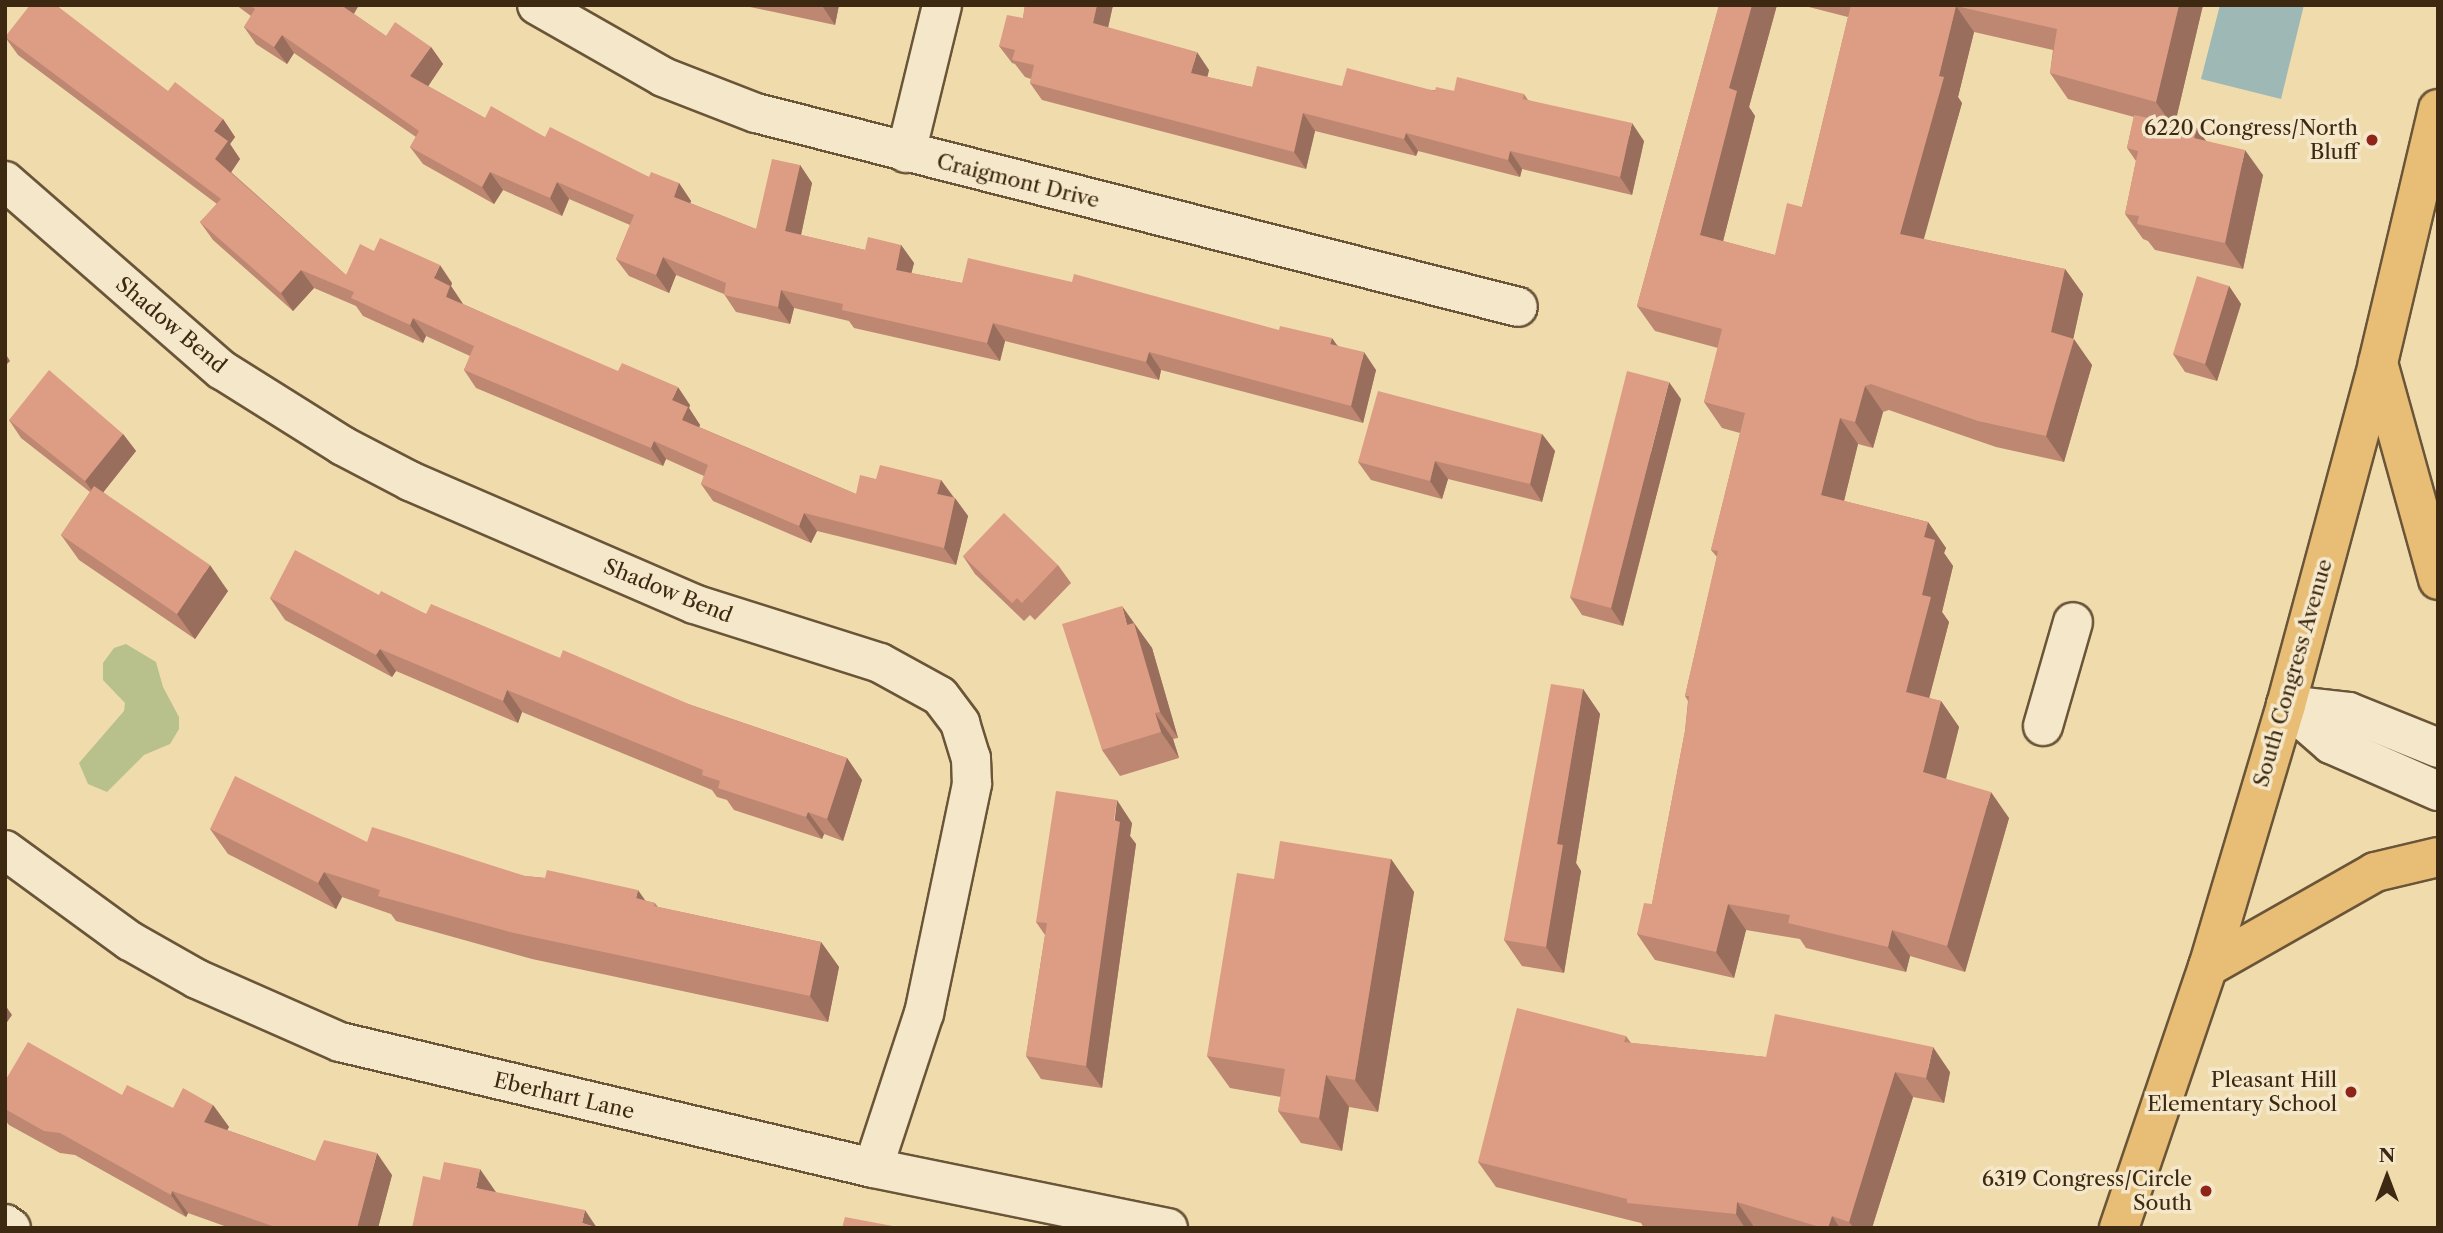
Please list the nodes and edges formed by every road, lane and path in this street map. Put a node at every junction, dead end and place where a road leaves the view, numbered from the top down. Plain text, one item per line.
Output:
1 (537, 5) edge
2 (943, 5) edge
3 (2438, 109) edge
4 (906, 153) junction
5 (5, 181) edge
6 (1518, 307) dead end
7 (2378, 363) junction
8 (2438, 580) edge
9 (2073, 622) dead end
10 (2286, 705) junction
11 (2043, 726) dead end
12 (2438, 748) edge
13 (2438, 791) edge
14 (5, 850) edge
15 (2438, 857) edge
16 (2208, 967) junction
17 (873, 1168) junction
18 (5, 1224) edge
19 (11, 1228) edge
20 (1168, 1228) edge
21 (2119, 1228) edge

1 - 4 street, Craigmont Drive
2 - 4 street
3 - 7 main road, South Congress Avenue
4 - 6 street, Craigmont Drive
5 - 17 street, Shadow Bend
7 - 8 main road
7 - 10 main road, South Congress Avenue
9 - 11 street
10 - 12 street
10 - 13 street
10 - 16 main road, South Congress Avenue
14 - 17 street, Eberhart Lane
15 - 16 main road
16 - 21 main road, South Congress Avenue
17 - 20 street, Eberhart Lane
18 - 19 street

